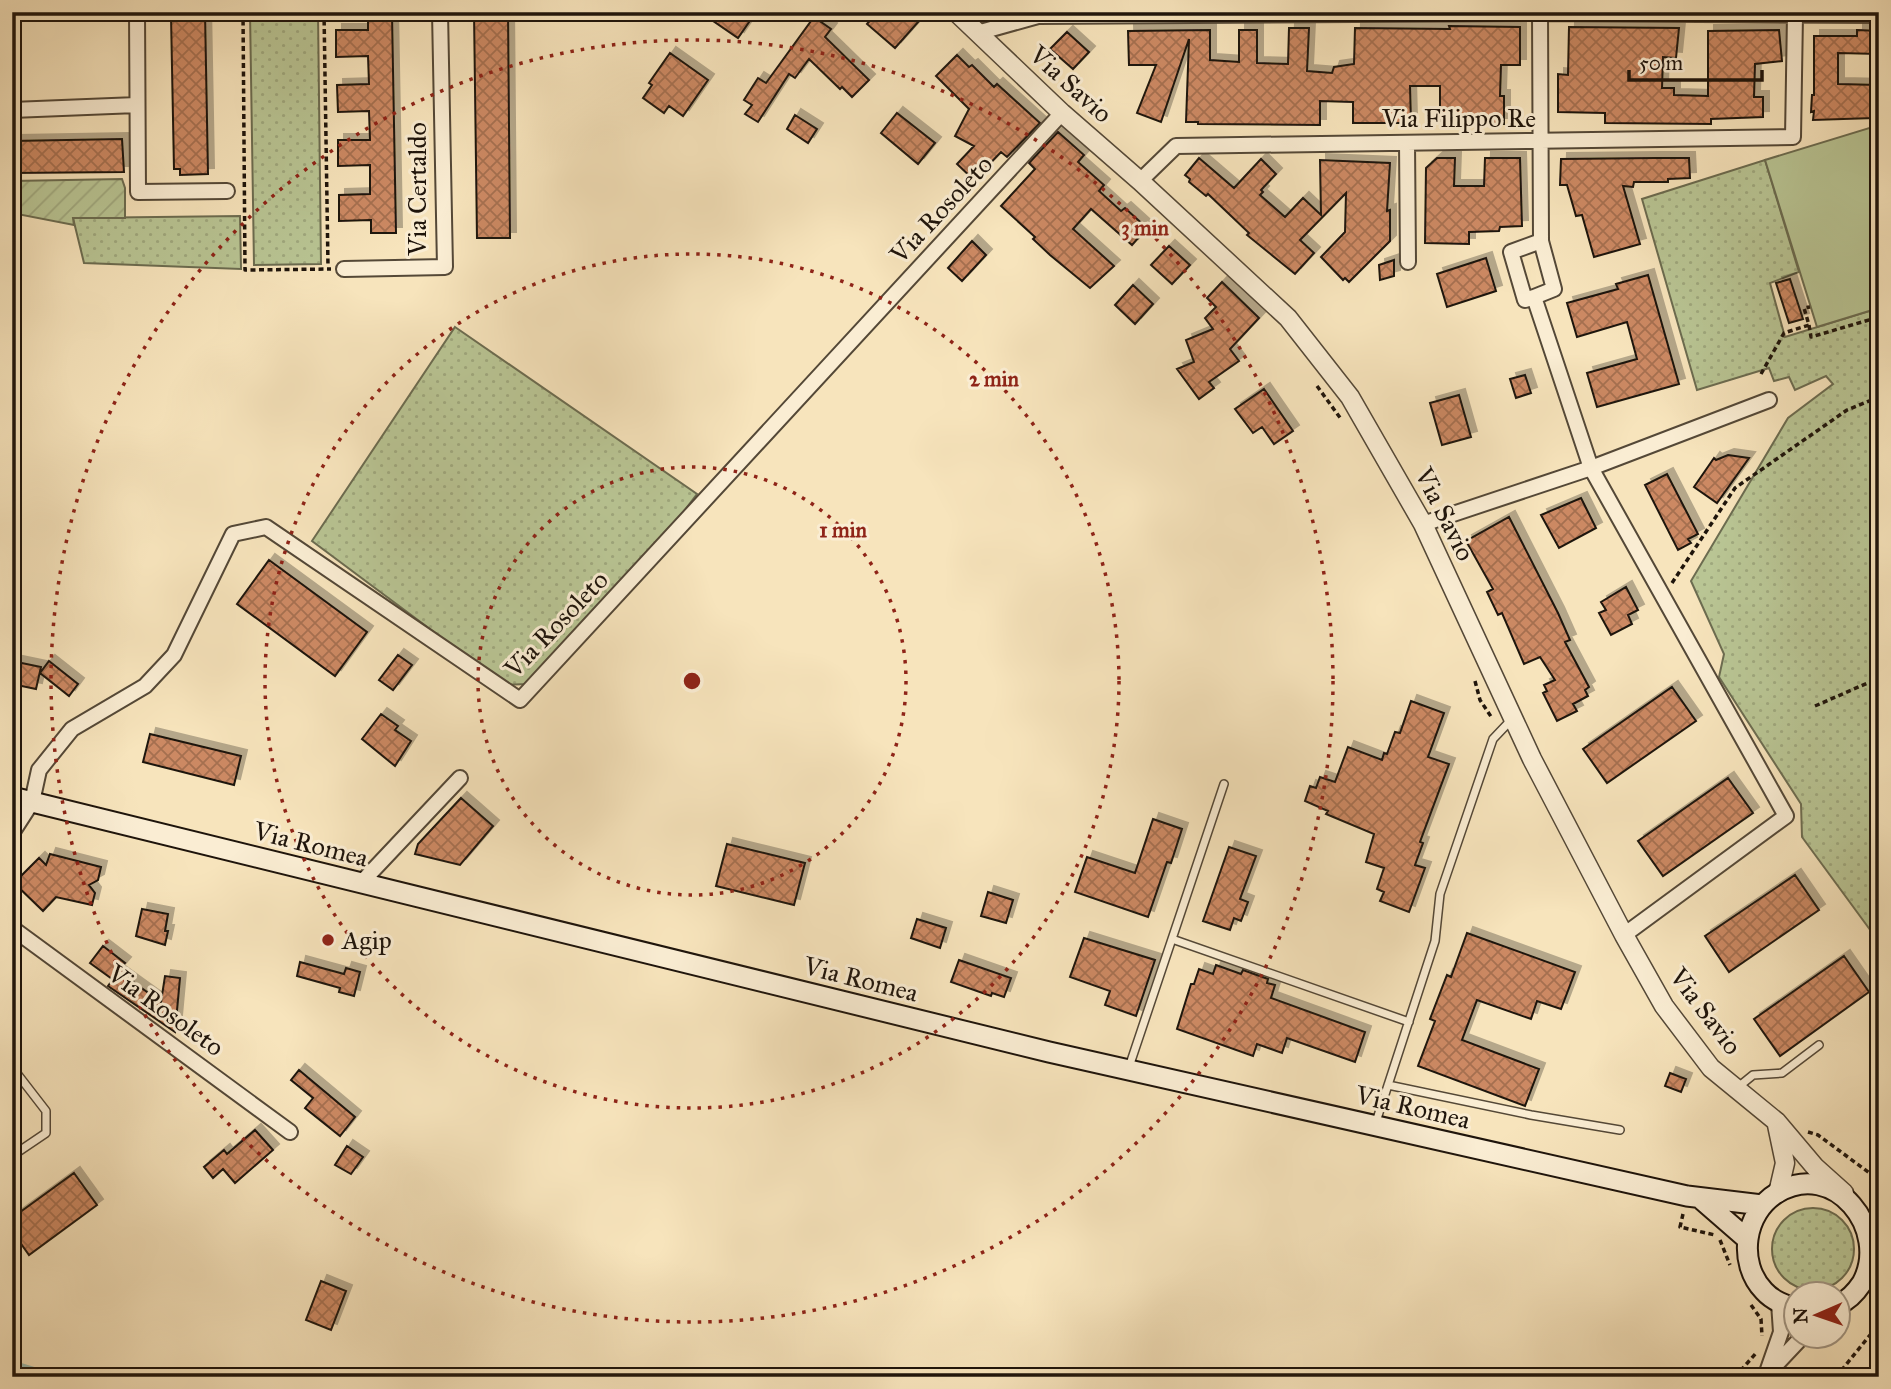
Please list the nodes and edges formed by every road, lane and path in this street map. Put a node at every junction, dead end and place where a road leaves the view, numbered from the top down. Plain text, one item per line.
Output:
1 (137, 12) edge
2 (243, 12) edge
3 (324, 12) edge
4 (440, 12) edge
5 (956, 12) edge
6 (1133, 13) edge
7 (1540, 13) edge
8 (1795, 15) junction
9 (1879, 15) edge
10 (977, 33) junction
11 (137, 105) junction
12 (12, 110) edge
13 (1062, 114) junction
14 (1540, 142) junction
15 (1407, 143) junction
16 (1140, 181) junction
17 (228, 191) dead end
18 (1541, 241) junction
19 (1408, 262) dead end
20 (328, 269) junction
21 (344, 269) joint
22 (1534, 297) junction
23 (1810, 307) dead end
24 (1879, 317) edge
25 (1809, 325) junction
26 (1762, 374) dead end
27 (1316, 385) dead end
28 (1879, 397) edge
29 (1769, 400) dead end
30 (1346, 427) dead end
31 (1591, 468) junction
32 (1423, 524) junction
33 (1663, 597) junction
34 (1879, 678) edge
35 (1474, 679) dead end
36 (1815, 706) dead end
37 (1507, 724) junction
38 (460, 778) dead end
39 (1224, 784) dead end
40 (12, 797) edge
41 (32, 802) junction
42 (12, 833) edge
43 (361, 883) junction
44 (12, 928) edge
45 (1624, 935) junction
46 (1172, 939) junction
47 (1409, 1022) junction
48 (1819, 1045) dead end
49 (12, 1067) edge
50 (1128, 1070) junction
51 (1388, 1085) junction
52 (1737, 1088) junction
53 (1777, 1122) junction
54 (1375, 1125) junction
55 (1620, 1130) dead end
56 (290, 1132) dead end
57 (12, 1156) edge
58 (1879, 1180) edge
59 (1778, 1193) junction
60 (1694, 1197) junction
61 (1852, 1199) junction
62 (1762, 1205) junction
63 (1875, 1232) edge
64 (1747, 1239) junction
65 (1732, 1274) dead end
66 (1873, 1275) edge
67 (1853, 1294) edge
68 (1748, 1302) dead end
69 (1783, 1303) edge
70 (1879, 1324) edge
71 (1783, 1325) edge
72 (1790, 1350) edge
73 (1765, 1376) edge
74 (1735, 1377) edge
75 (1836, 1377) edge

1 - 11 street
2 - 20 path
3 - 20 path
4 - 21 street, Via Certaldo
5 - 10 street, Via Savio
6 - 7 street
6 - 10 street
7 - 8 street
7 - 14 street
8 - 9 street
8 - 14 street, Via Filippo Re
10 - 13 street, Via Savio
11 - 12 street
11 - 17 street
13 - 16 street, Via Savio
13 - 41 street, Via Rosoleto
14 - 15 street, Via Filippo Re
14 - 18 street
15 - 16 street, Via Filippo Re
15 - 19 street
16 - 32 street, Via Savio
18 - 22 street
18 - 22 street
20 - 21 path
22 - 31 street
23 - 25 path
24 - 25 path
25 - 26 path
27 - 30 path
28 - 33 path
29 - 31 street
31 - 32 street
31 - 33 street
32 - 37 street, Via Savio
33 - 45 street
34 - 36 path
35 - 37 path
37 - 45 street, Via Savio
37 - 47 lane
38 - 43 street
39 - 46 lane
40 - 41 main road, Via Romea
41 - 42 street, Via Rosoleto
41 - 43 main road, Via Romea
43 - 50 main road, Via Romea
44 - 56 street, Via Rosoleto
45 - 52 street, Via Savio
46 - 47 lane
46 - 50 lane
47 - 51 lane
48 - 52 lane
49 - 57 lane
50 - 54 main road, Via Romea
51 - 54 lane
51 - 55 lane
52 - 53 street, Via Savio
53 - 58 path
53 - 59 street
53 - 61 street, Via Savio
54 - 60 main road, Via Romea
59 - 61 main road
59 - 62 main road
60 - 62 main road, Via Romea
60 - 64 main road, Via Romea
60 - 65 path
61 - 63 main road
62 - 64 main road
63 - 66 main road
64 - 69 main road
66 - 67 main road
68 - 74 path
70 - 75 path
71 - 73 street
72 - 73 street

